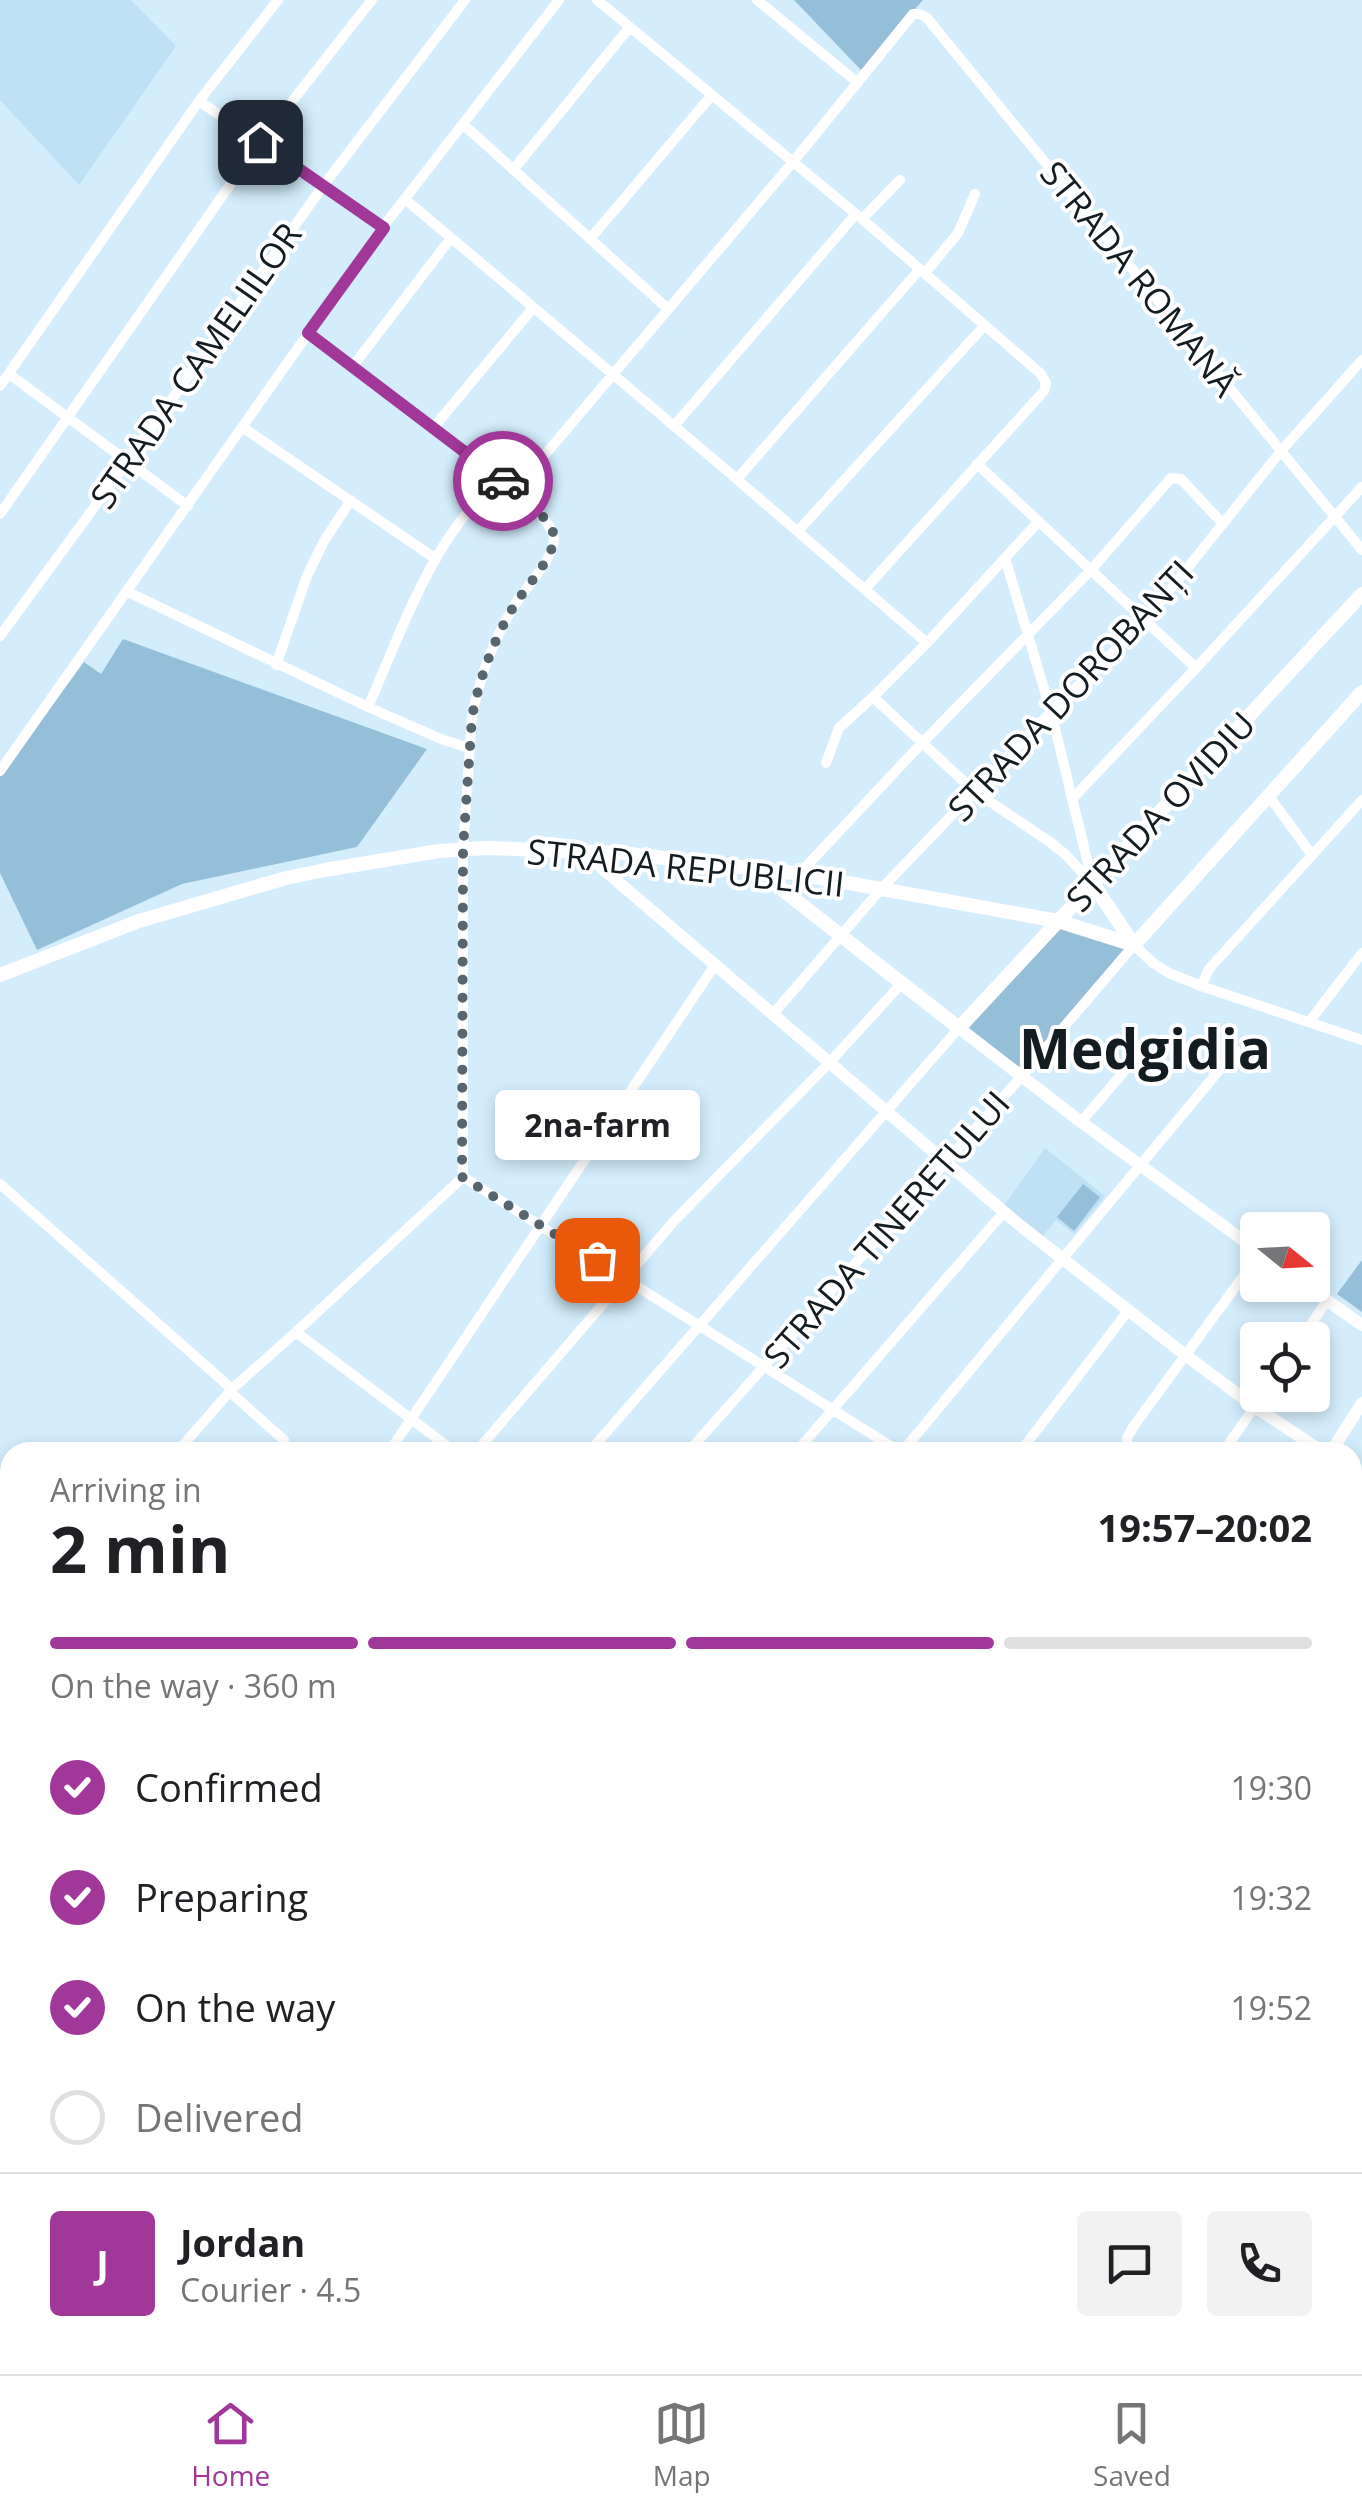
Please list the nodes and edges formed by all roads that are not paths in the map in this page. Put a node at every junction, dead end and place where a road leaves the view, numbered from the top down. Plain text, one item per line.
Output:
1 (278, 0) edge
2 (372, 0) edge
3 (465, 0) edge
4 (559, 0) edge
5 (597, 0) edge
6 (757, 0) edge
7 (629, 28) junction
8 (858, 83) junction
9 (711, 96) junction
10 (200, 101) junction
11 (464, 125) junction
12 (260, 142) junction
13 (792, 162) junction
14 (513, 170) junction
15 (900, 180) dead end
16 (323, 186) junction
17 (974, 194) dead end
18 (404, 199) junction
19 (859, 217) junction
20 (384, 228) junction
21 (451, 238) junction
22 (590, 239) junction
23 (922, 271) junction
24 (533, 308) junction
25 (668, 309) junction
26 (984, 326) junction
27 (308, 333) junction
28 (1362, 360) edge
29 (353, 366) junction
30 (8, 374) junction
31 (612, 375) junction
32 (0, 386) edge
33 (67, 417) junction
34 (674, 426) junction
35 (242, 428) junction
36 (433, 428) junction
37 (1281, 451) junction
38 (128, 462) junction
39 (977, 464) junction
40 (500, 479) junction
41 (738, 479) junction
42 (1362, 487) edge
43 (515, 490) junction
44 (350, 500) junction
45 (188, 506) junction
46 (0, 514) edge
47 (1335, 516) junction
48 (1040, 521) junction
49 (1223, 524) junction
50 (798, 531) junction
51 (1362, 550) edge
52 (1005, 558) junction
53 (436, 559) junction
54 (1091, 570) junction
55 (865, 589) junction
56 (128, 592) junction
57 (1362, 594) edge
58 (1145, 621) junction
59 (1029, 633) junction
60 (0, 636) edge
61 (927, 642) junction
62 (276, 665) junction
63 (1196, 668) junction
64 (1362, 692) edge
65 (874, 697) junction
66 (368, 708) junction
67 (1051, 712) junction
68 (923, 742) junction
69 (469, 748) junction
70 (826, 763) dead end
71 (0, 771) edge
72 (974, 791) junction
73 (1268, 795) junction
74 (1073, 798) junction
75 (1362, 800) edge
76 (463, 849) junction
77 (583, 852) junction
78 (1312, 856) junction
79 (1087, 857) junction
80 (1109, 866) junction
81 (771, 870) junction
82 (799, 874) junction
83 (1093, 884) junction
84 (881, 889) junction
85 (1058, 921) junction
86 (841, 936) junction
87 (1134, 945) junction
88 (1362, 953) edge
89 (715, 966) junction
90 (0, 975) edge
91 (902, 984) junction
92 (1201, 986) junction
93 (772, 1014) junction
94 (1309, 1022) junction
95 (959, 1028) junction
96 (1362, 1040) edge
97 (1236, 1050) dead end
98 (1138, 1055) dead end
99 (829, 1063) junction
100 (1021, 1076) junction
101 (886, 1112) junction
102 (1081, 1122) junction
103 (945, 1162) junction
104 (1140, 1166) junction
105 (462, 1177) junction
106 (0, 1184) edge
107 (1004, 1212) junction
108 (542, 1226) junction
109 (1240, 1240) edge
110 (1063, 1260) junction
111 (624, 1277) junction
112 (1240, 1278) edge
113 (1330, 1302) edge
114 (1128, 1310) junction
115 (700, 1325) junction
116 (1362, 1325) edge
117 (296, 1332) junction
118 (1184, 1354) junction
119 (765, 1366) junction
120 (1240, 1389) edge
121 (231, 1390) junction
122 (1362, 1404) edge
123 (832, 1409) junction
124 (1251, 1412) edge
125 (1273, 1412) edge
126 (411, 1420) junction
127 (284, 1440) dead end
128 (187, 1442) edge
129 (396, 1442) edge
130 (441, 1442) edge
131 (484, 1442) edge
132 (597, 1442) edge
133 (697, 1442) edge
134 (804, 1442) edge
135 (885, 1442) edge
136 (909, 1442) edge
137 (1028, 1442) edge
138 (1128, 1442) edge
139 (1230, 1442) edge
140 (1310, 1442) edge
141 (1337, 1442) edge

1 - 10 street
2 - 12 street
3 - 16 street, STRADA CAMELIILOR
4 - 11 street
5 - 7 street
6 - 8 street
7 - 9 street
7 - 14 street
8 - 13 street
8 - 37 street, STRADA ROMANĂ
9 - 13 street
9 - 22 street
10 - 12 street
10 - 30 street
11 - 14 street
11 - 18 street
12 - 16 street
12 - 33 street
13 - 19 street
13 - 25 street
14 - 22 street
15 - 19 street
16 - 20 street
16 - 38 street, STRADA CAMELIILOR
17 - 23 street
18 - 20 street
18 - 21 street
19 - 23 street
19 - 34 street
20 - 27 street
21 - 24 street
21 - 29 street
22 - 25 street
23 - 26 street
23 - 41 street
24 - 31 street
24 - 36 street
25 - 31 street
26 - 39 street
26 - 50 street
27 - 29 street
27 - 35 street
28 - 37 street, STRADA DOROBANȚI
29 - 36 street
30 - 32 street
30 - 33 street
31 - 34 street
31 - 43 street
33 - 38 street
33 - 46 street
34 - 41 street
35 - 44 street
35 - 45 street
36 - 40 street
37 - 47 street, STRADA ROMANĂ
37 - 49 street, STRADA DOROBANȚI
38 - 45 street
38 - 60 street, STRADA CAMELIILOR
39 - 48 street
39 - 55 street
40 - 43 street
40 - 53 street
41 - 50 street
42 - 47 street
43 - 69 street
44 - 53 street
44 - 62 street
45 - 56 street
47 - 51 street, STRADA ROMANĂ
47 - 63 street
48 - 52 street
48 - 54 street
49 - 54 street
49 - 58 street, STRADA DOROBANȚI
50 - 55 street
52 - 59 street
52 - 61 street
53 - 66 street
54 - 58 street
54 - 59 street
55 - 61 street
56 - 62 street
56 - 71 street
57 - 80 main road, STRADA OVIDIU
58 - 63 street
58 - 67 street, STRADA DOROBANȚI
59 - 67 street
59 - 68 street
61 - 65 street
62 - 66 street
63 - 74 street
64 - 73 main road, STRADA TINERETULUI
65 - 68 street
65 - 70 street
66 - 69 street
67 - 72 street, STRADA DOROBANȚI
67 - 74 street
68 - 72 street
68 - 82 street
69 - 76 street
72 - 83 street
72 - 84 street, STRADA DOROBANȚI
73 - 78 street
73 - 87 main road, STRADA TINERETULUI
74 - 79 street
75 - 78 street
76 - 77 main road, STRADA REPUBLICII
76 - 90 main road, STRADA REPUBLICII
76 - 105 street
77 - 81 main road, STRADA REPUBLICII
77 - 89 street
78 - 92 street
79 - 80 street
79 - 83 street
80 - 83 main road, STRADA OVIDIU
81 - 82 main road, STRADA REPUBLICII
81 - 86 main road
82 - 84 main road, STRADA REPUBLICII
83 - 85 main road, STRADA OVIDIU
83 - 87 main road
84 - 85 main road, STRADA REPUBLICII
84 - 86 street, STRADA DOROBANȚI
85 - 87 main road, STRADA REPUBLICII
85 - 95 main road, STRADA OVIDIU
86 - 91 main road
86 - 93 street, STRADA DOROBANȚI
87 - 92 street, STRADA REPUBLICII
87 - 100 street, STRADA TINERETULUI
88 - 94 street
89 - 93 street
89 - 108 street
91 - 95 main road
91 - 99 street
92 - 94 street, STRADA REPUBLICII
93 - 99 street
94 - 96 street, STRADA REPUBLICII
95 - 100 street
95 - 101 street
97 - 104 street
98 - 102 street
99 - 101 street
99 - 111 street
100 - 102 street
100 - 103 street, STRADA TINERETULUI
101 - 103 street
101 - 115 street
102 - 104 street
103 - 107 street
103 - 119 street, STRADA TINERETULUI
104 - 109 street
104 - 110 street
105 - 108 street
105 - 117 street
106 - 121 street
107 - 110 street
107 - 123 street
108 - 111 street
108 - 126 street
110 - 114 street
110 - 136 street
111 - 115 street
111 - 131 street
112 - 118 street
113 - 116 street
114 - 118 street
114 - 137 street
115 - 119 street
115 - 132 street
117 - 121 street
117 - 126 street
118 - 120 street
118 - 138 street
119 - 123 street
119 - 133 street, STRADA TINERETULUI
121 - 127 street
121 - 128 street
122 - 141 street
123 - 134 street
123 - 135 street
124 - 139 street
125 - 140 street
126 - 129 street
126 - 130 street

